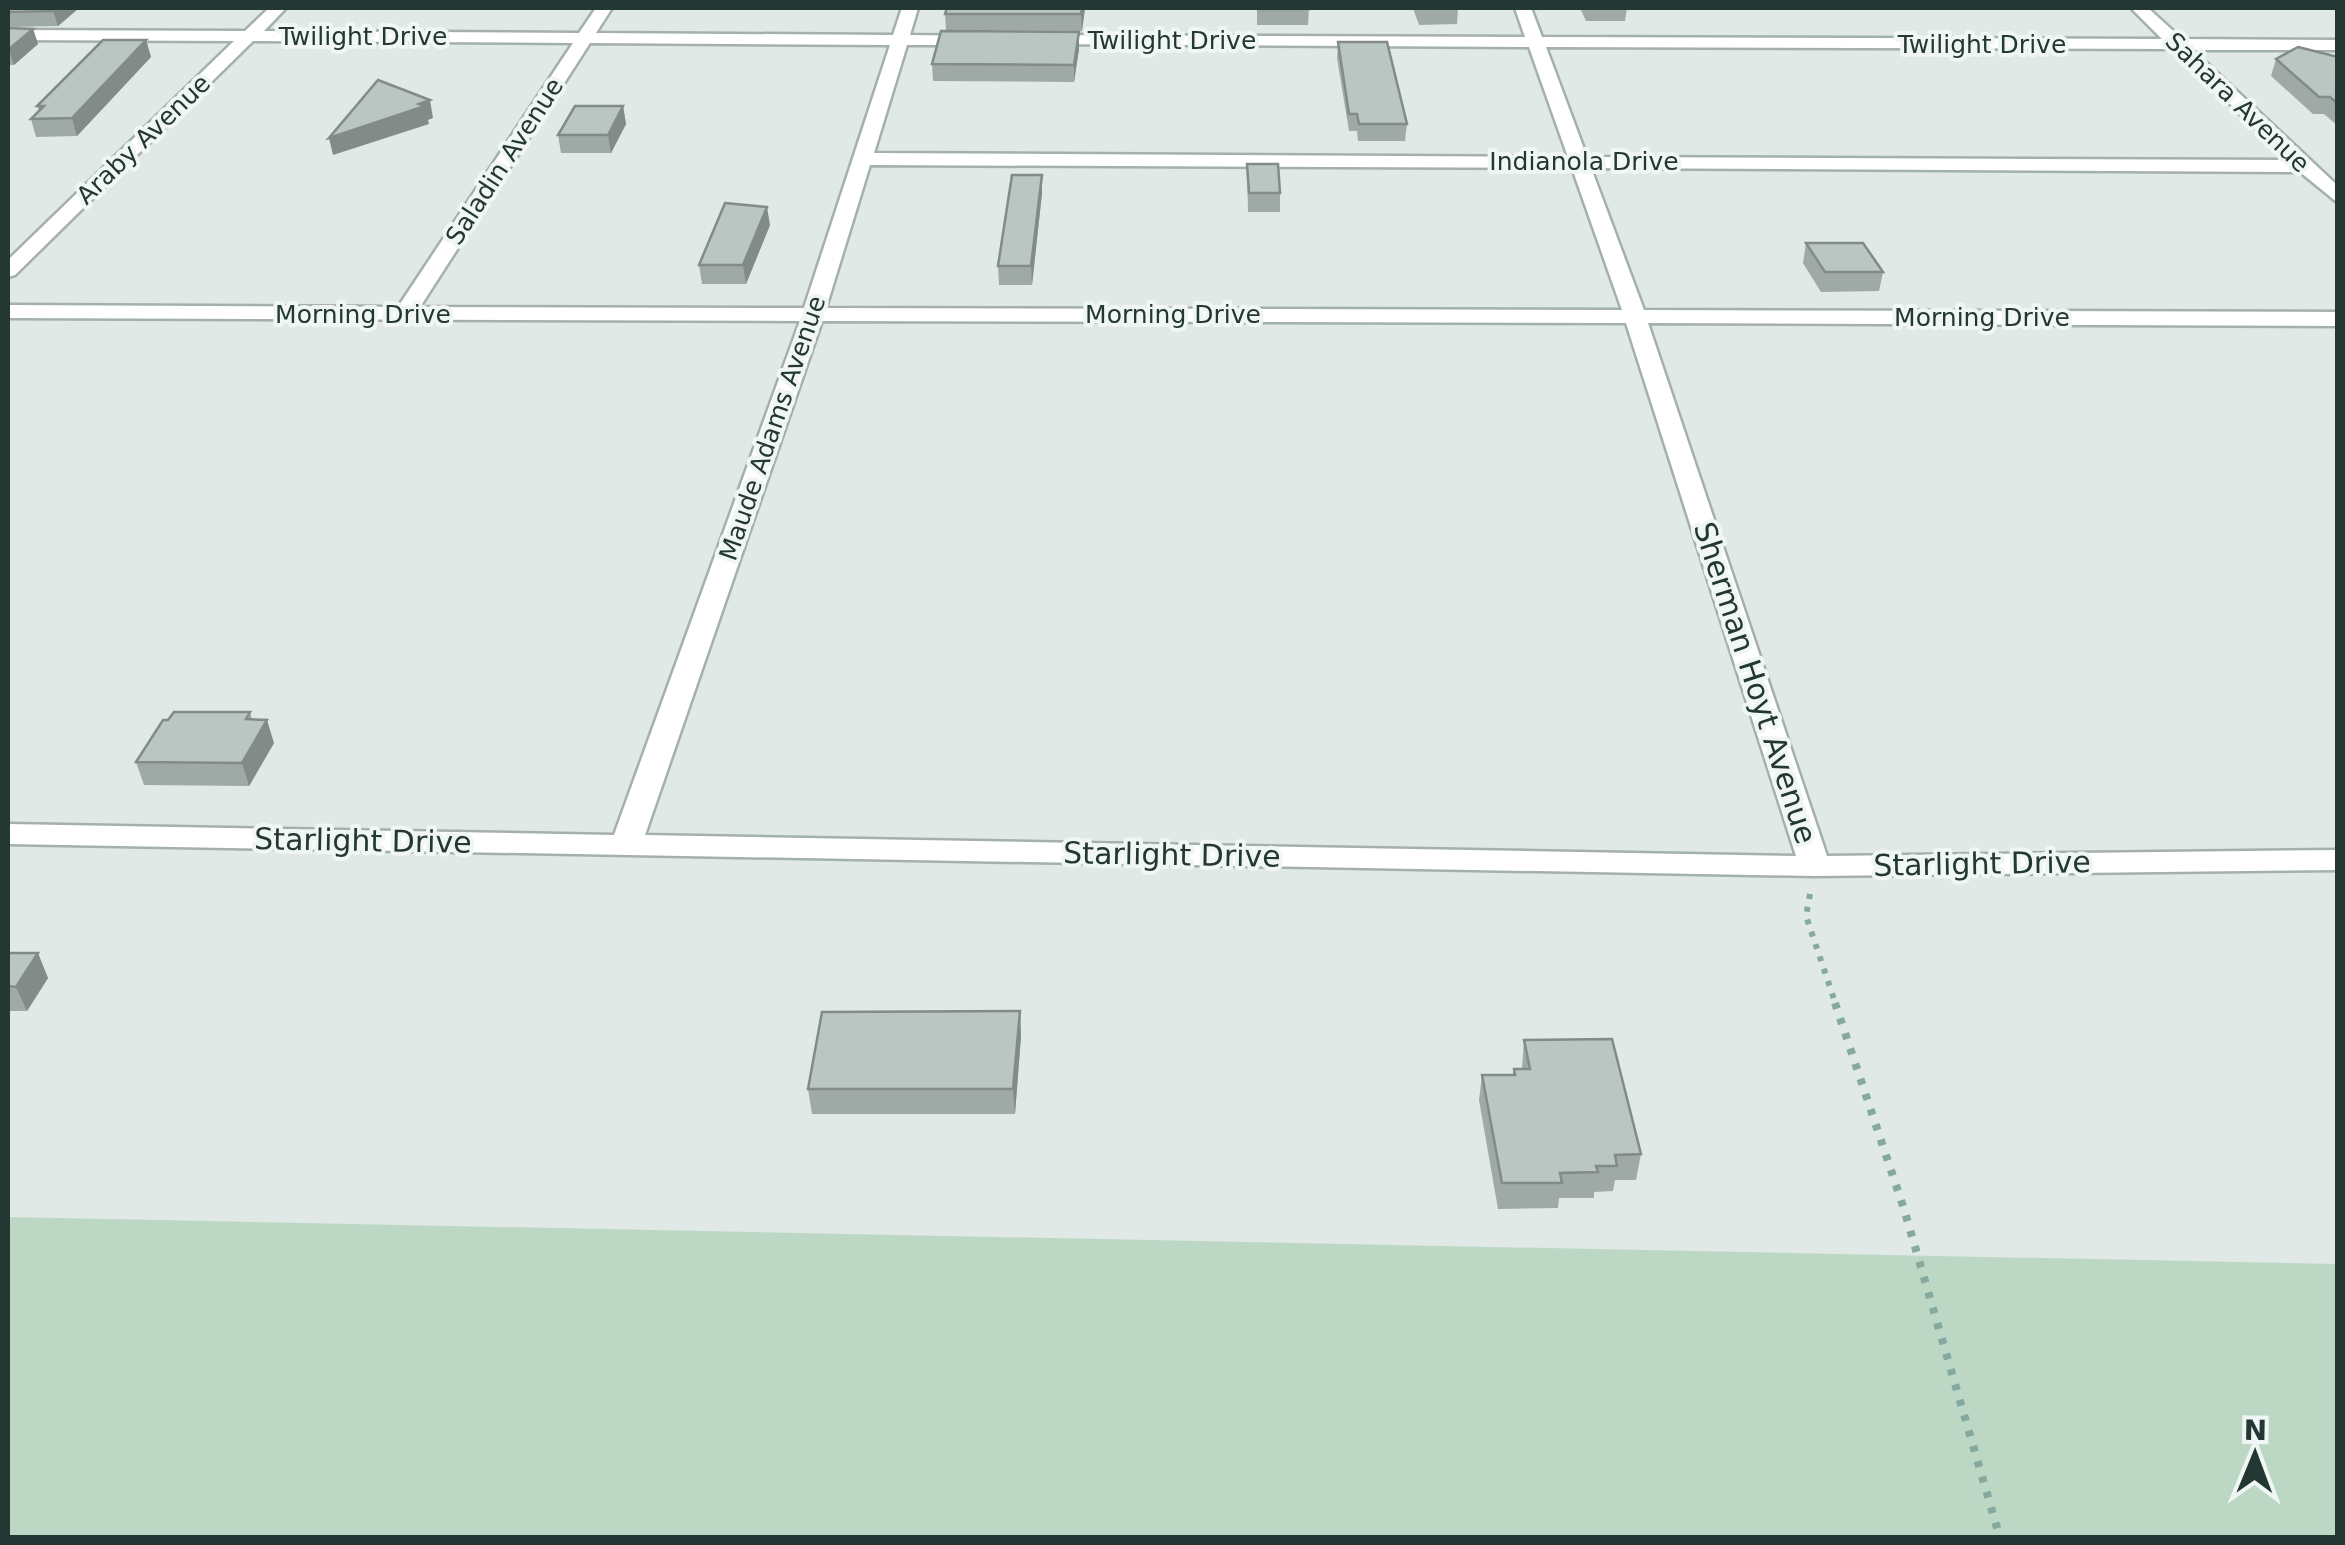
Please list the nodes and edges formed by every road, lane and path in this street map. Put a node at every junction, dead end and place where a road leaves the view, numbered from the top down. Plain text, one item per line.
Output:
1 (278, 8) edge
2 (604, 8) edge
3 (910, 8) edge
4 (1523, 8) edge
5 (2139, 8) edge
6 (8, 35) edge
7 (250, 36) junction
8 (586, 36) junction
9 (900, 39) junction
10 (999, 40) edge
11 (1019, 40) edge
12 (1535, 42) junction
13 (2178, 45) junction
14 (2338, 46) edge
15 (863, 160) junction
16 (1578, 161) junction
17 (2305, 166) junction
18 (2338, 197) edge
19 (8, 271) edge
20 (8, 312) edge
21 (404, 314) junction
22 (813, 315) junction
23 (1635, 316) junction
24 (2338, 319) edge
25 (8, 834) edge
26 (626, 846) junction
27 (2338, 860) edge
28 (1815, 866) junction
29 (2000, 1538) edge

1 - 7 street, Araby Avenue
2 - 8 street, Saladin Avenue
3 - 9 street, Maude Adams Avenue
4 - 12 street, Sherman Hoyt Avenue
5 - 13 street, Sahara Avenue
6 - 7 street, Twilight Drive
7 - 8 street, Twilight Drive
7 - 19 street, Araby Avenue
8 - 9 street, Twilight Drive
8 - 21 street, Saladin Avenue
9 - 10 street, Twilight Drive
9 - 15 street, Maude Adams Avenue
11 - 12 street, Twilight Drive
12 - 13 street, Twilight Drive
12 - 16 street, Sherman Hoyt Avenue
13 - 14 street, Twilight Drive
13 - 17 street, Sahara Avenue
15 - 16 street, Indianola Drive
15 - 22 street, Maude Adams Avenue
16 - 17 street, Indianola Drive
16 - 23 street, Sherman Hoyt Avenue
17 - 18 street, Sahara Avenue
20 - 21 street, Morning Drive
21 - 22 street, Morning Drive
22 - 23 street, Morning Drive
22 - 26 street, Maude Adams Avenue
23 - 24 street, Morning Drive
23 - 28 street, Sherman Hoyt Avenue
25 - 26 street, Starlight Drive
26 - 28 street, Starlight Drive
27 - 28 street, Starlight Drive
28 - 29 path, Sherman Hoyt Avenue

